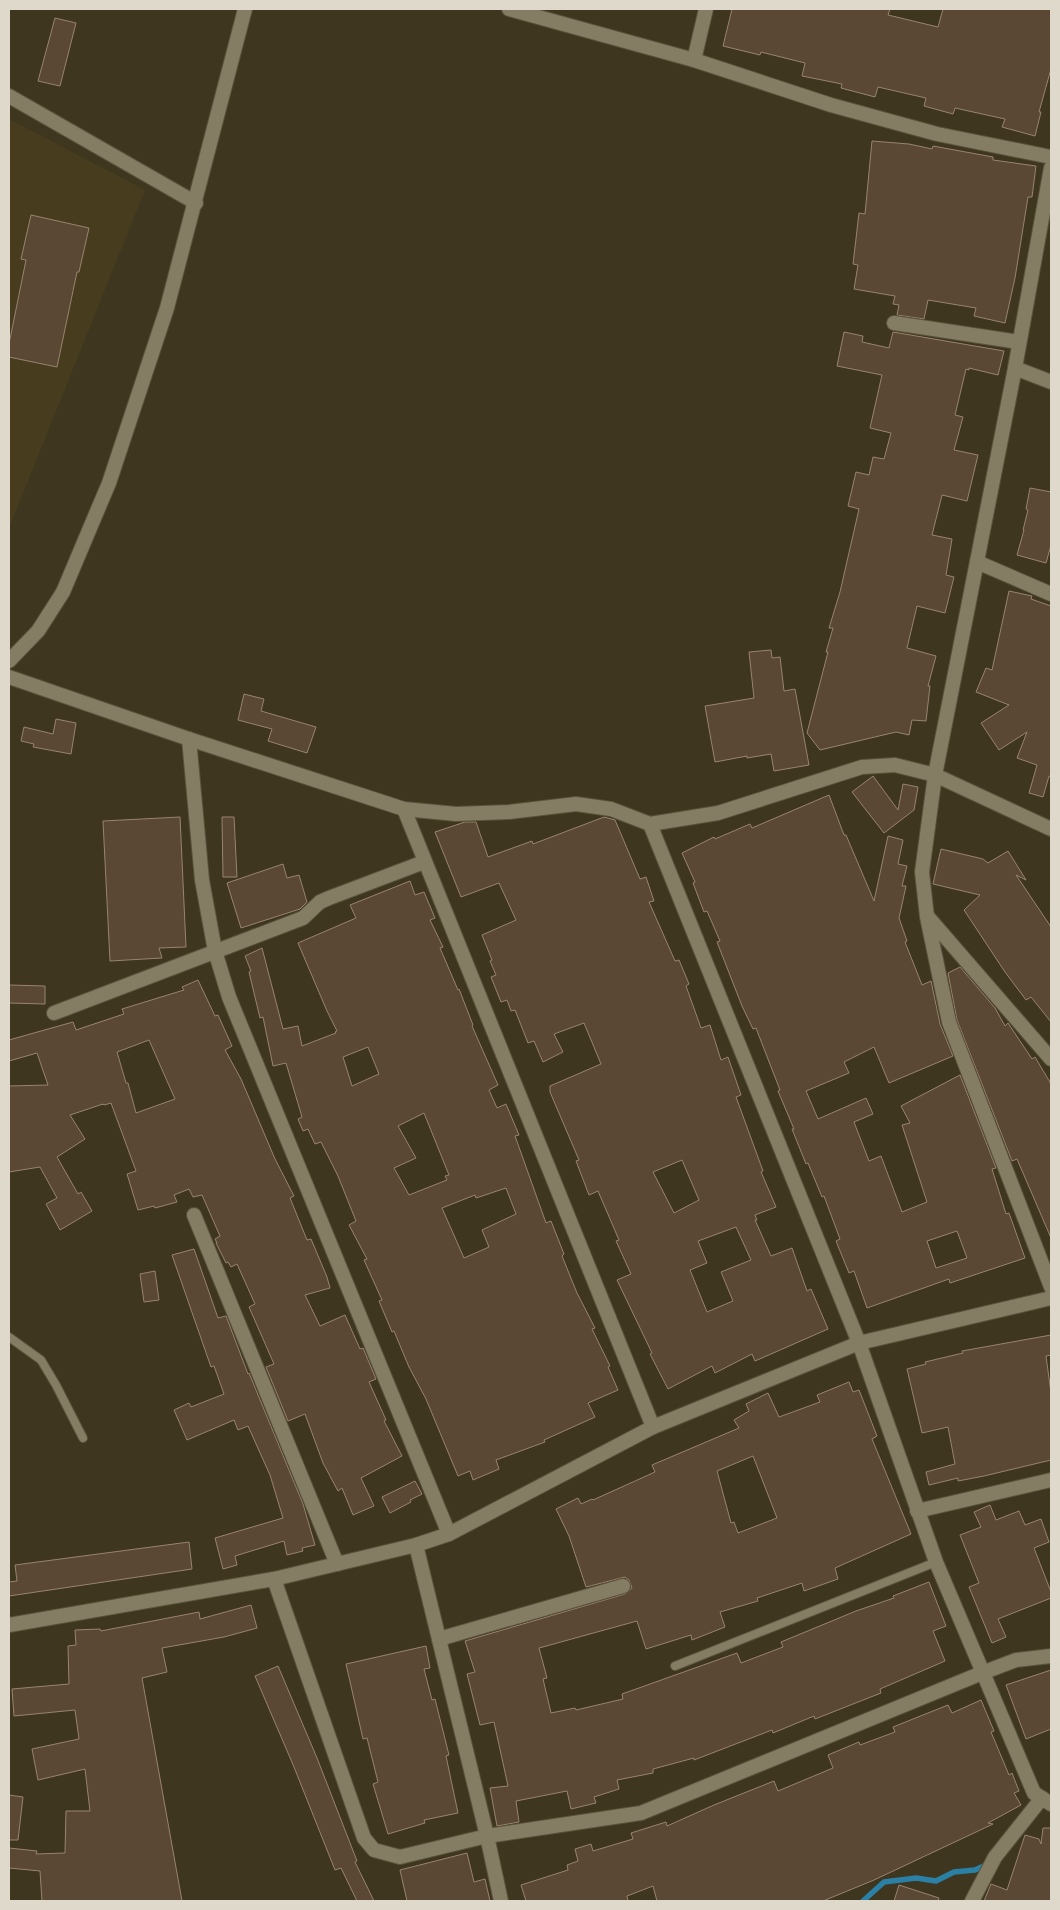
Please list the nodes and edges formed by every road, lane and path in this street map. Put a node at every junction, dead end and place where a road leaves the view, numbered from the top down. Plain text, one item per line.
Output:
1 (245, 9) edge
2 (509, 9) edge
3 (706, 9) edge
4 (694, 60) junction
5 (9, 96) edge
6 (1051, 158) edge
7 (1051, 168) edge
8 (196, 203) junction
9 (894, 322) dead end
10 (1019, 342) junction
11 (1015, 368) junction
12 (1051, 382) edge
13 (977, 562) junction
14 (1051, 594) edge
15 (9, 660) edge
16 (9, 677) edge
17 (189, 739) junction
18 (935, 775) junction
19 (404, 809) junction
20 (650, 824) junction
21 (1051, 829) edge
22 (424, 862) junction
23 (928, 917) junction
24 (215, 951) junction
25 (54, 1013) dead end
26 (1051, 1059) edge
27 (194, 1215) dead end
28 (1051, 1287) edge
29 (1051, 1298) edge
30 (9, 1337) edge
31 (858, 1343) junction
32 (653, 1426) junction
33 (83, 1438) dead end
34 (1051, 1480) edge
35 (917, 1511) junction
36 (449, 1534) junction
37 (416, 1545) junction
38 (936, 1562) junction
39 (337, 1564) junction
40 (274, 1579) junction
41 (623, 1586) dead end
42 (9, 1625) edge
43 (439, 1639) junction
44 (1051, 1656) edge
45 (675, 1666) dead end
46 (982, 1673) junction
47 (1046, 1801) edge
48 (487, 1836) junction
49 (973, 1897) edge
50 (501, 1901) edge

1 - 8 street
2 - 4 street
3 - 4 street
4 - 6 street
5 - 8 street
7 - 10 street
8 - 15 street
9 - 10 street
10 - 11 street
11 - 12 street
11 - 13 street
13 - 14 street
13 - 18 street
16 - 17 street
17 - 19 street
17 - 24 street
18 - 20 street
18 - 21 street
18 - 23 street
19 - 20 street
19 - 22 street
20 - 31 street
22 - 24 street
22 - 32 street
23 - 26 street
23 - 28 street
24 - 25 street
24 - 36 street
27 - 39 street
29 - 31 street
30 - 33 lane
31 - 32 street
31 - 35 street
32 - 36 street
34 - 35 street
35 - 38 street
36 - 37 street
37 - 39 street
37 - 43 street
38 - 45 lane
38 - 46 street
39 - 40 street
40 - 42 street
40 - 48 street
41 - 43 street
43 - 48 street
44 - 46 street
46 - 47 street
46 - 48 street
47 - 49 street
48 - 50 street

